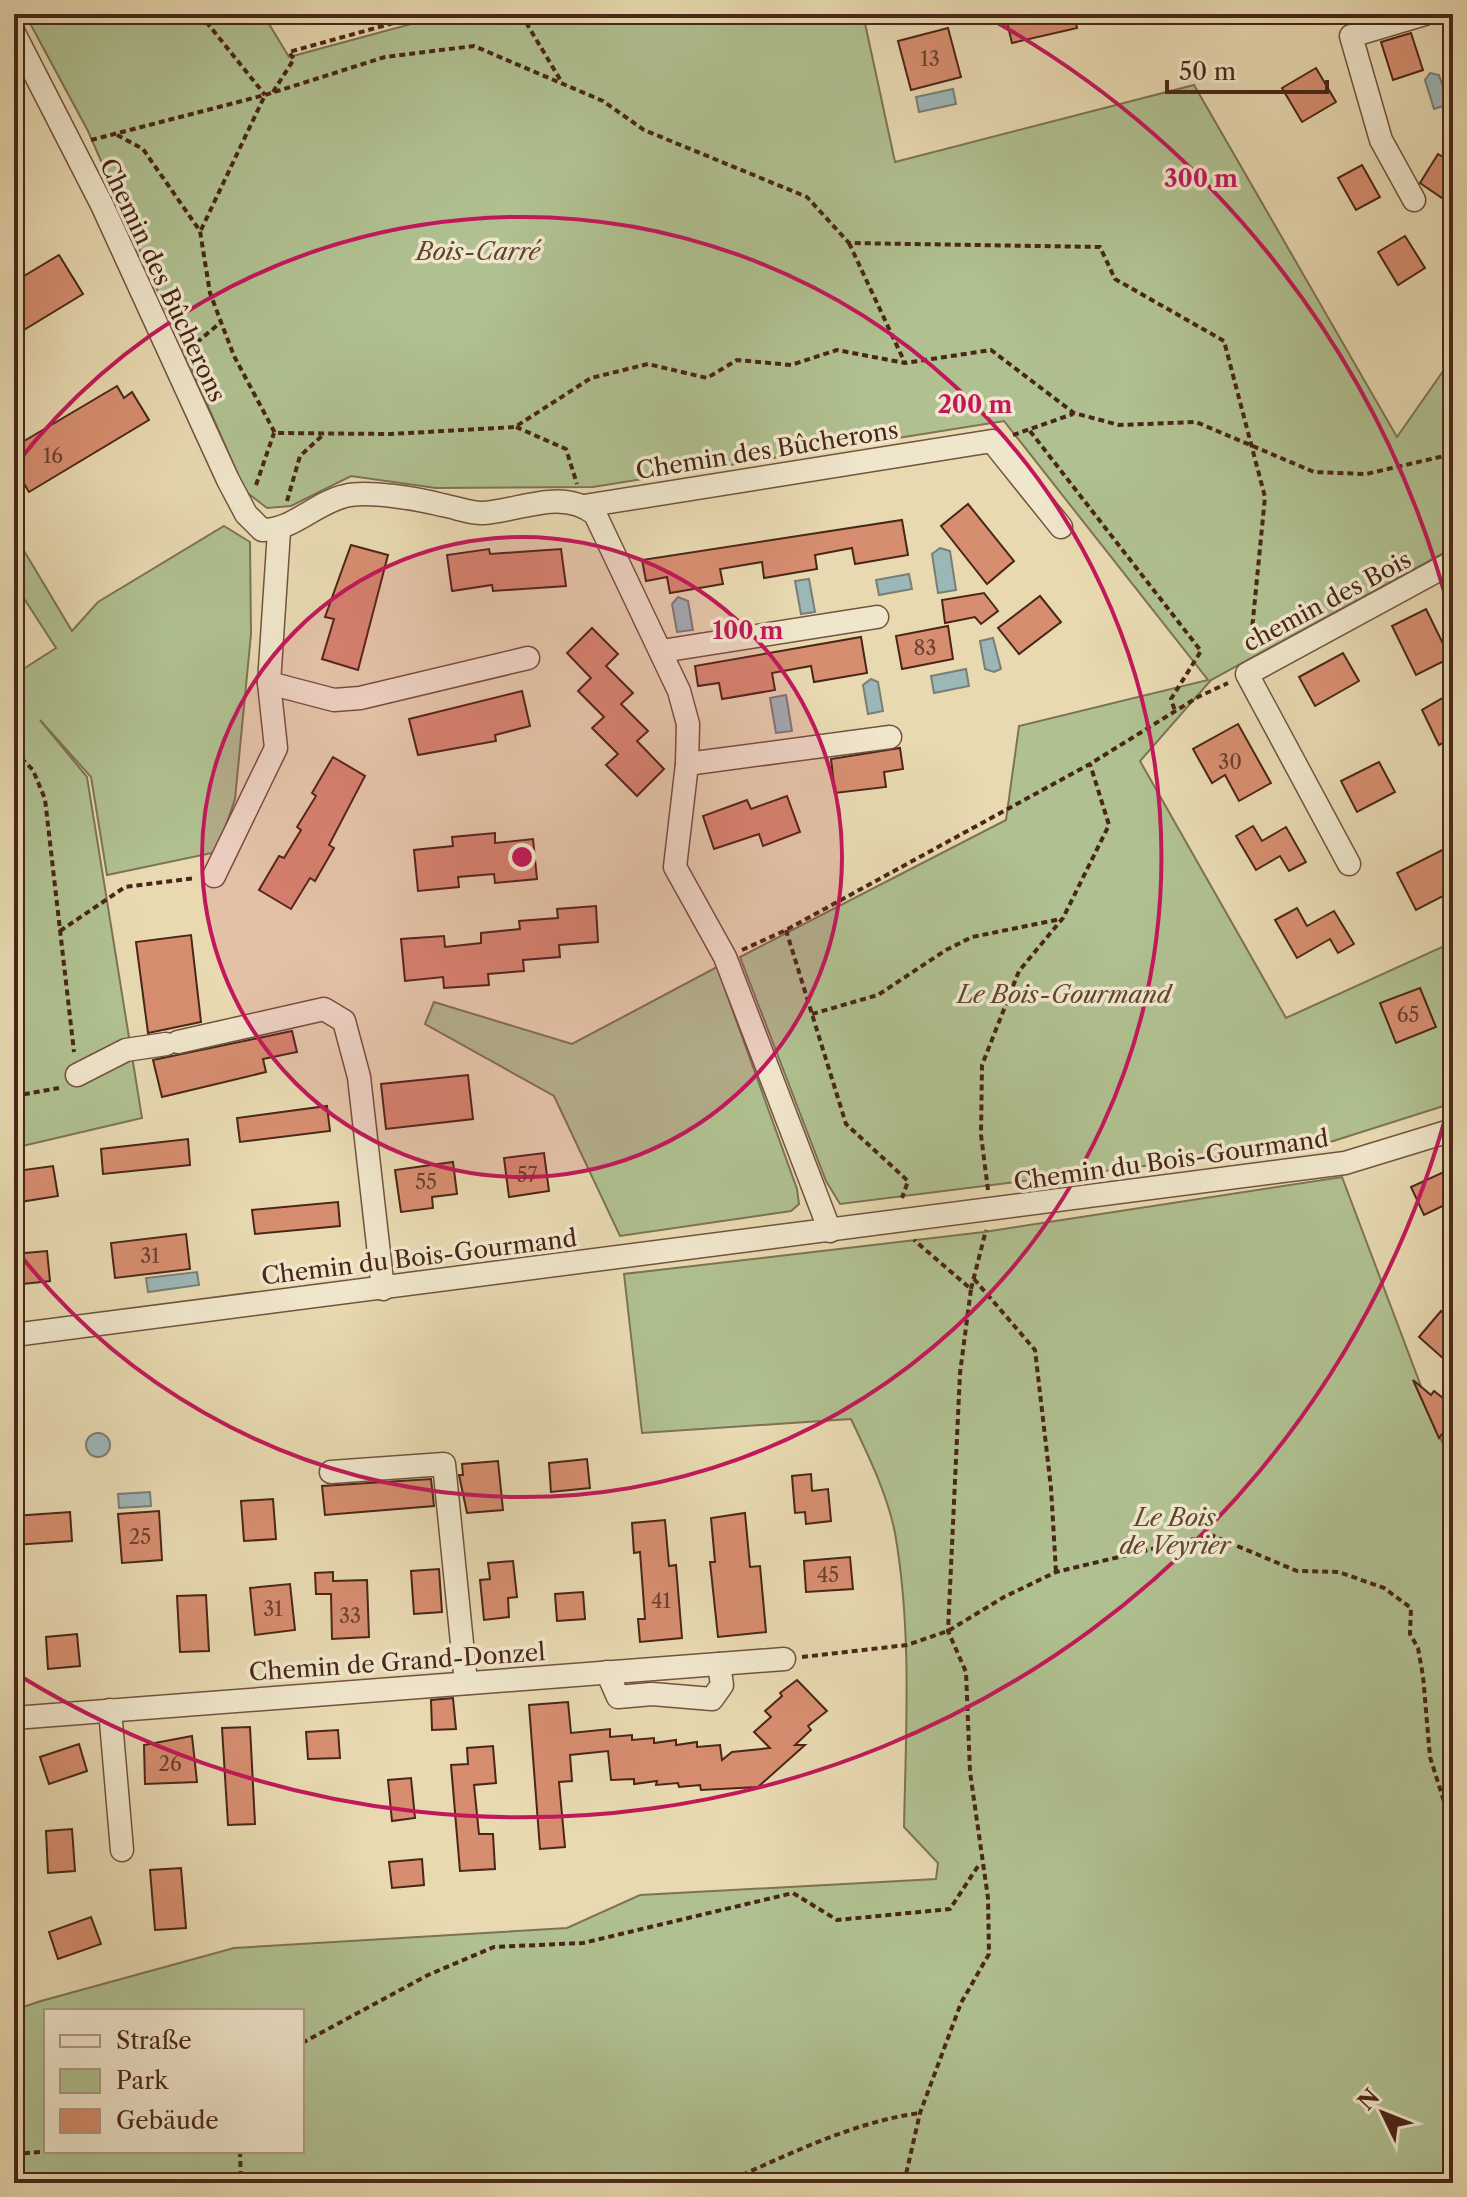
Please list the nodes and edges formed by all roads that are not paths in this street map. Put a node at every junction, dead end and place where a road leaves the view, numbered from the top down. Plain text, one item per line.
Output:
1 (1425, 14) edge
2 (14, 33) edge
3 (1414, 200) dead end
4 (584, 506) junction
5 (1061, 527) dead end
6 (279, 531) junction
7 (1453, 562) edge
8 (877, 617) dead end
9 (662, 651) junction
10 (528, 658) dead end
11 (269, 683) junction
12 (890, 737) dead end
13 (687, 764) junction
14 (1349, 864) dead end
15 (214, 876) road end
16 (77, 1075) road end
17 (1453, 1130) edge
18 (830, 1231) junction
19 (383, 1289) junction
20 (14, 1335) edge
21 (331, 1472) dead end
22 (784, 1659) road end
23 (719, 1664) junction
24 (607, 1672) junction
25 (466, 1683) junction
26 (110, 1710) junction
27 (14, 1718) edge
28 (122, 1850) dead end

1 - 3 street
2 - 6 street, Chemin des Bûcherons
4 - 5 street, Chemin des Bûcherons
4 - 6 street, Chemin des Bûcherons
4 - 9 street
6 - 11 street
7 - 14 street, chemin des Bois
8 - 9 street
9 - 13 street
10 - 11 street
11 - 15 street
12 - 13 street
13 - 18 street
16 - 19 street
17 - 18 street, Chemin du Bois-Gourmand
18 - 19 street, Chemin du Bois-Gourmand
19 - 20 street, Chemin du Bois-Gourmand
21 - 25 street
22 - 23 street, Chemin de Grand-Donzel
23 - 24 street, Chemin de Grand-Donzel
23 - 24 street
24 - 25 street, Chemin de Grand-Donzel
25 - 26 street, Chemin de Grand-Donzel
26 - 27 street, Chemin de Grand-Donzel
26 - 28 street

